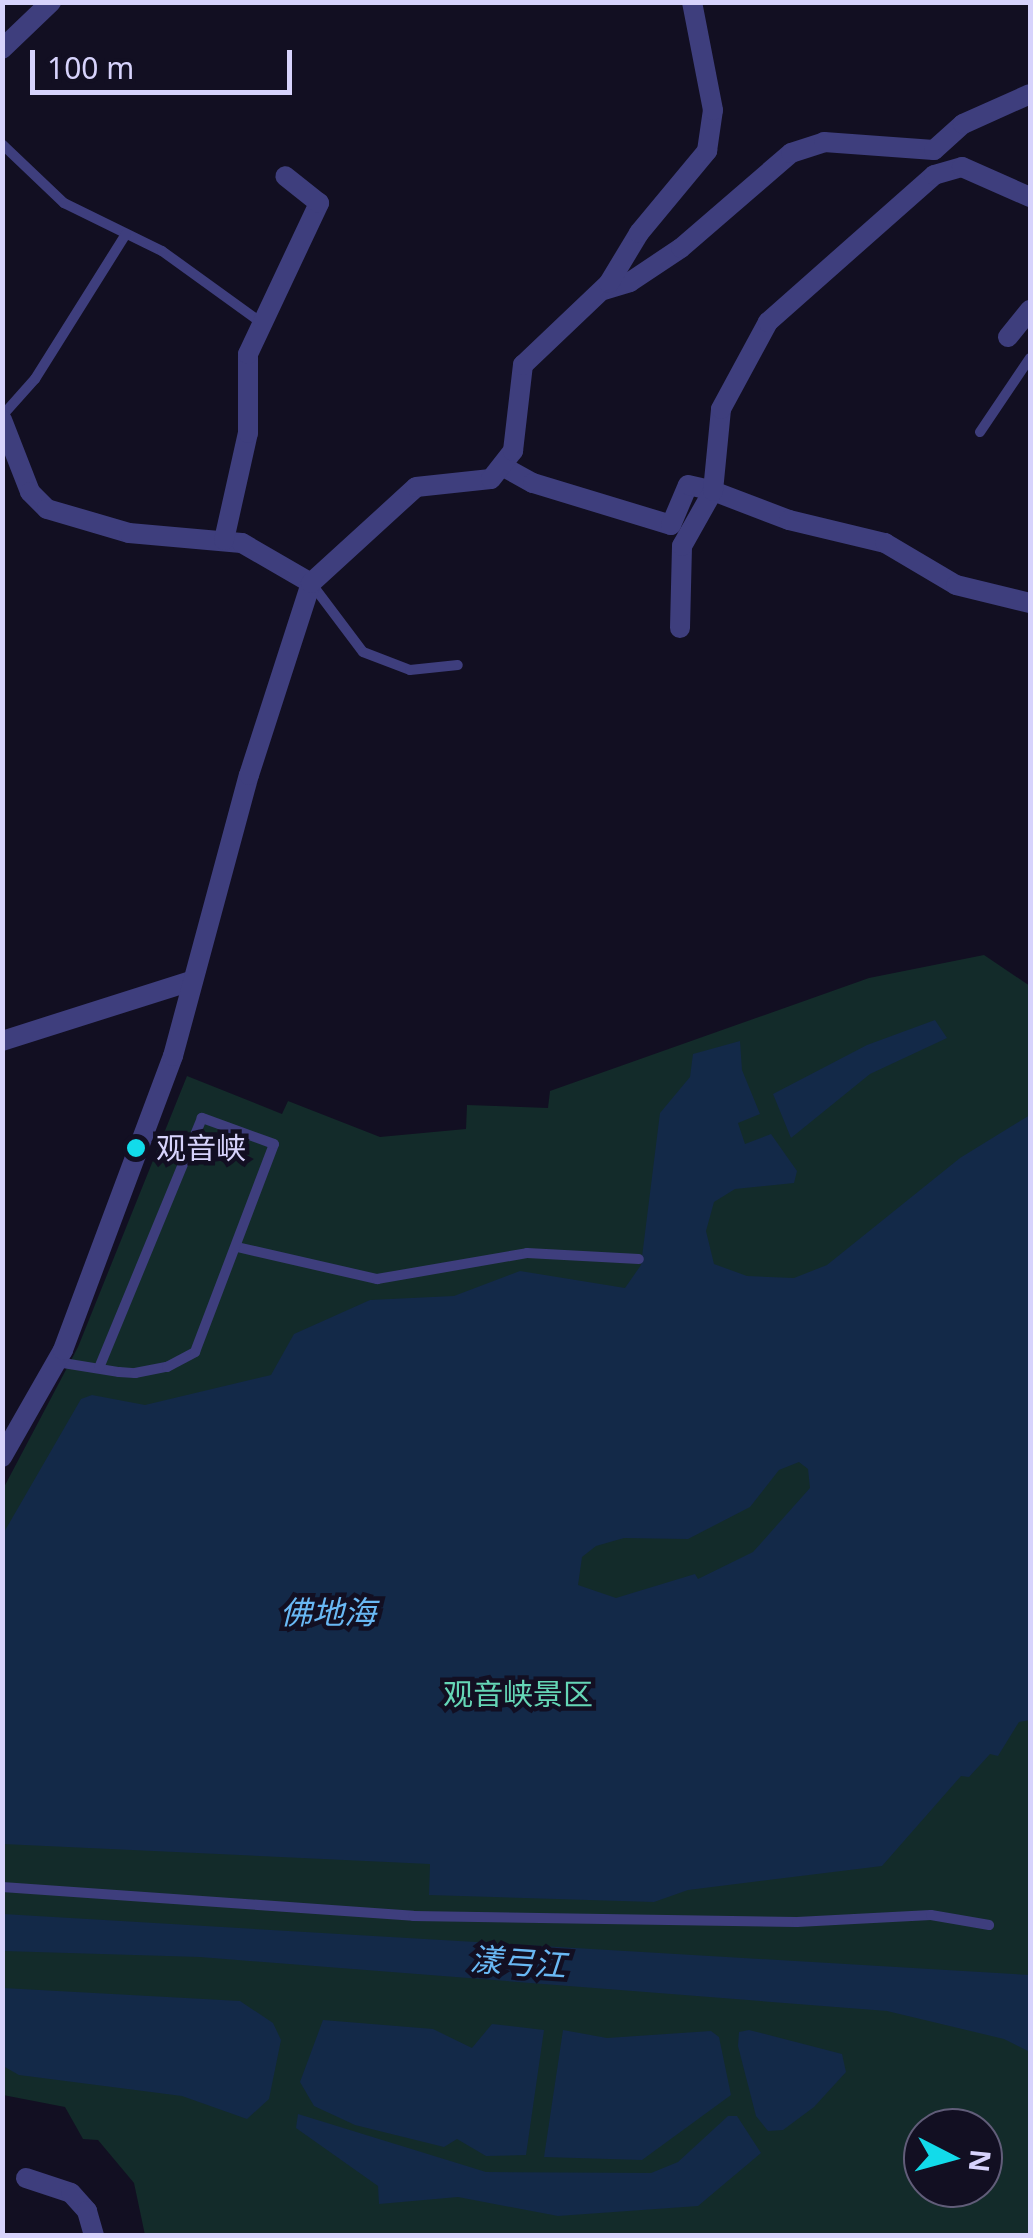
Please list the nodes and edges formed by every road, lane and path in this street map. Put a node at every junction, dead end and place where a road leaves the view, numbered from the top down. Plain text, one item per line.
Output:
1 (51, 2) edge
2 (692, 2) edge
3 (2, 49) edge
4 (1030, 94) edge
5 (2, 144) edge
6 (934, 150) junction
7 (285, 176) dead end
8 (1030, 195) edge
9 (126, 234) junction
10 (600, 292) junction
11 (1030, 310) edge
12 (262, 323) junction
13 (1008, 337) joint
14 (1030, 359) edge
15 (2, 418) edge
16 (980, 432) dead end
17 (502, 466) junction
18 (713, 491) junction
19 (224, 540) junction
20 (311, 584) junction
21 (1030, 603) edge
22 (680, 628) dead end
23 (458, 665) dead end
24 (192, 981) junction
25 (2, 1041) edge
26 (237, 1247) junction
27 (640, 1259) dead end
28 (57, 1362) junction
29 (98, 1368) junction
30 (2, 1457) edge
31 (2, 1887) edge
32 (989, 1925) dead end
33 (26, 2178) dead end
34 (94, 2236) edge

1 - 3 street
2 - 10 street
4 - 6 street
5 - 9 lane
6 - 8 street
6 - 10 street
7 - 12 street
8 - 18 street
9 - 12 lane
9 - 15 lane
10 - 17 street
11 - 13 street
12 - 19 street
13 - 14 lane
14 - 16 lane
15 - 19 street
17 - 18 street
17 - 20 street
18 - 21 street
18 - 22 street
19 - 20 street
20 - 23 lane
20 - 24 street
24 - 25 street
24 - 28 street
26 - 27 lane
26 - 29 lane
26 - 29 lane
28 - 29 lane
28 - 30 street
31 - 32 lane
33 - 34 street

